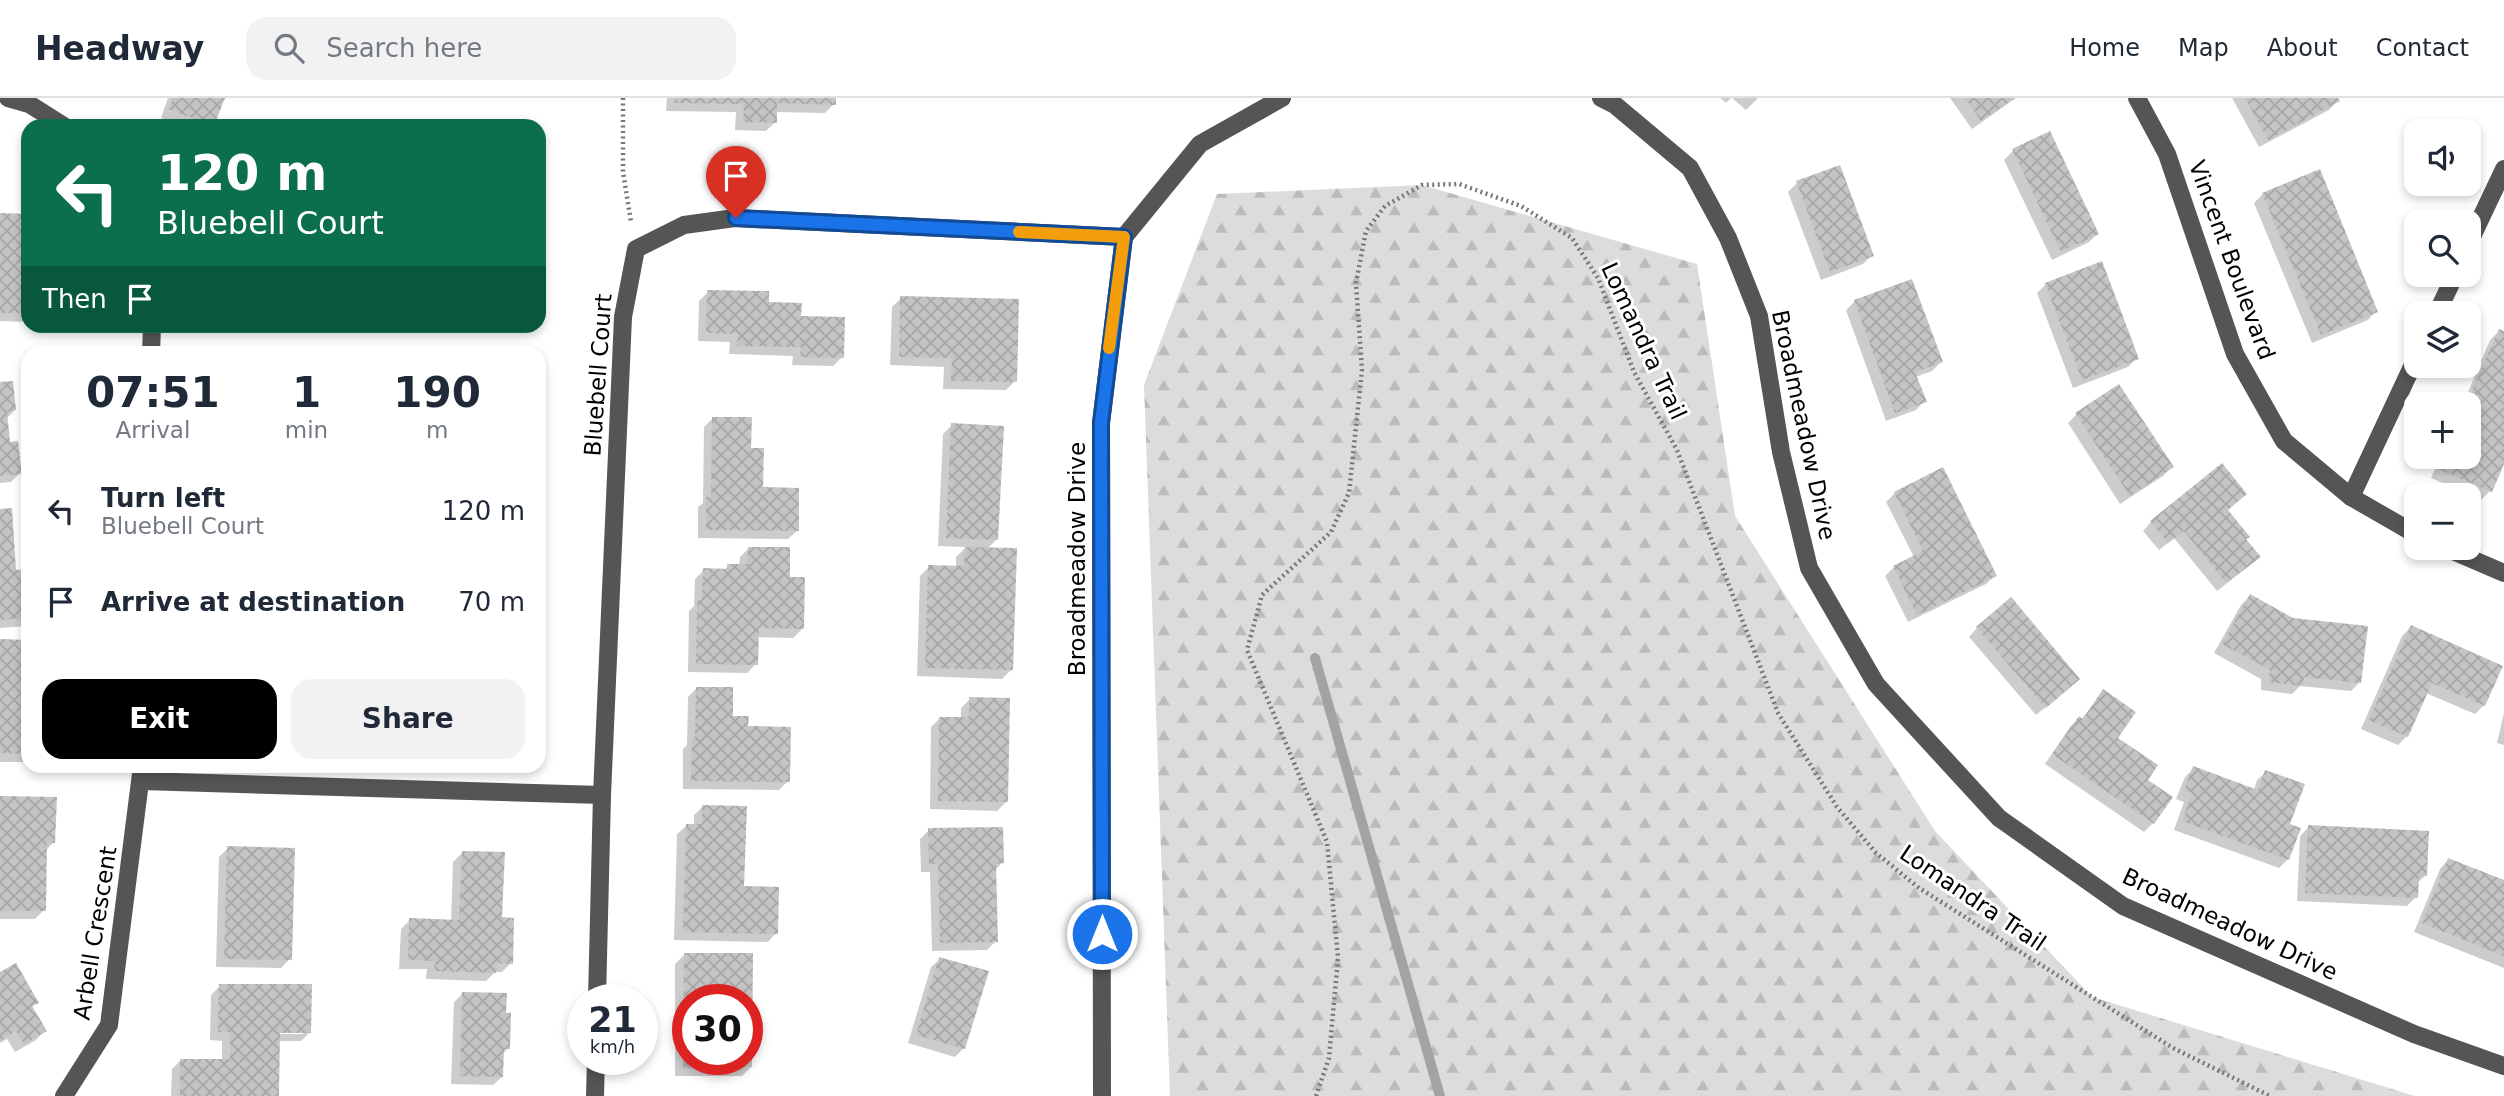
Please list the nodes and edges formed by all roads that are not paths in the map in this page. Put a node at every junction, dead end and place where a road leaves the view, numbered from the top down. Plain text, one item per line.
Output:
1 (8, 98) edge
2 (1282, 98) edge
3 (1601, 98) edge
4 (2137, 98) edge
5 (53, 119) edge
6 (2504, 169) edge
7 (2481, 218) edge
8 (1124, 237) junction
9 (2407, 378) edge
10 (2351, 497) junction
11 (2404, 528) edge
12 (2474, 560) edge
13 (2504, 573) edge
14 (142, 774) edge
15 (602, 795) junction
16 (597, 984) edge
17 (2504, 1066) edge
18 (596, 1075) edge
19 (64, 1096) edge
20 (595, 1096) edge
21 (1102, 1096) edge

1 - 5 street
2 - 8 street
3 - 17 street, Broadmeadow Drive
4 - 10 street, Vincent Boulevard
6 - 7 street
8 - 15 street, Bluebell Court
8 - 21 street, Broadmeadow Drive
9 - 10 street
10 - 11 street, Vincent Boulevard
12 - 13 street
14 - 15 street
14 - 19 street, Arbell Crescent
15 - 16 street, Bluebell Court
18 - 20 street

